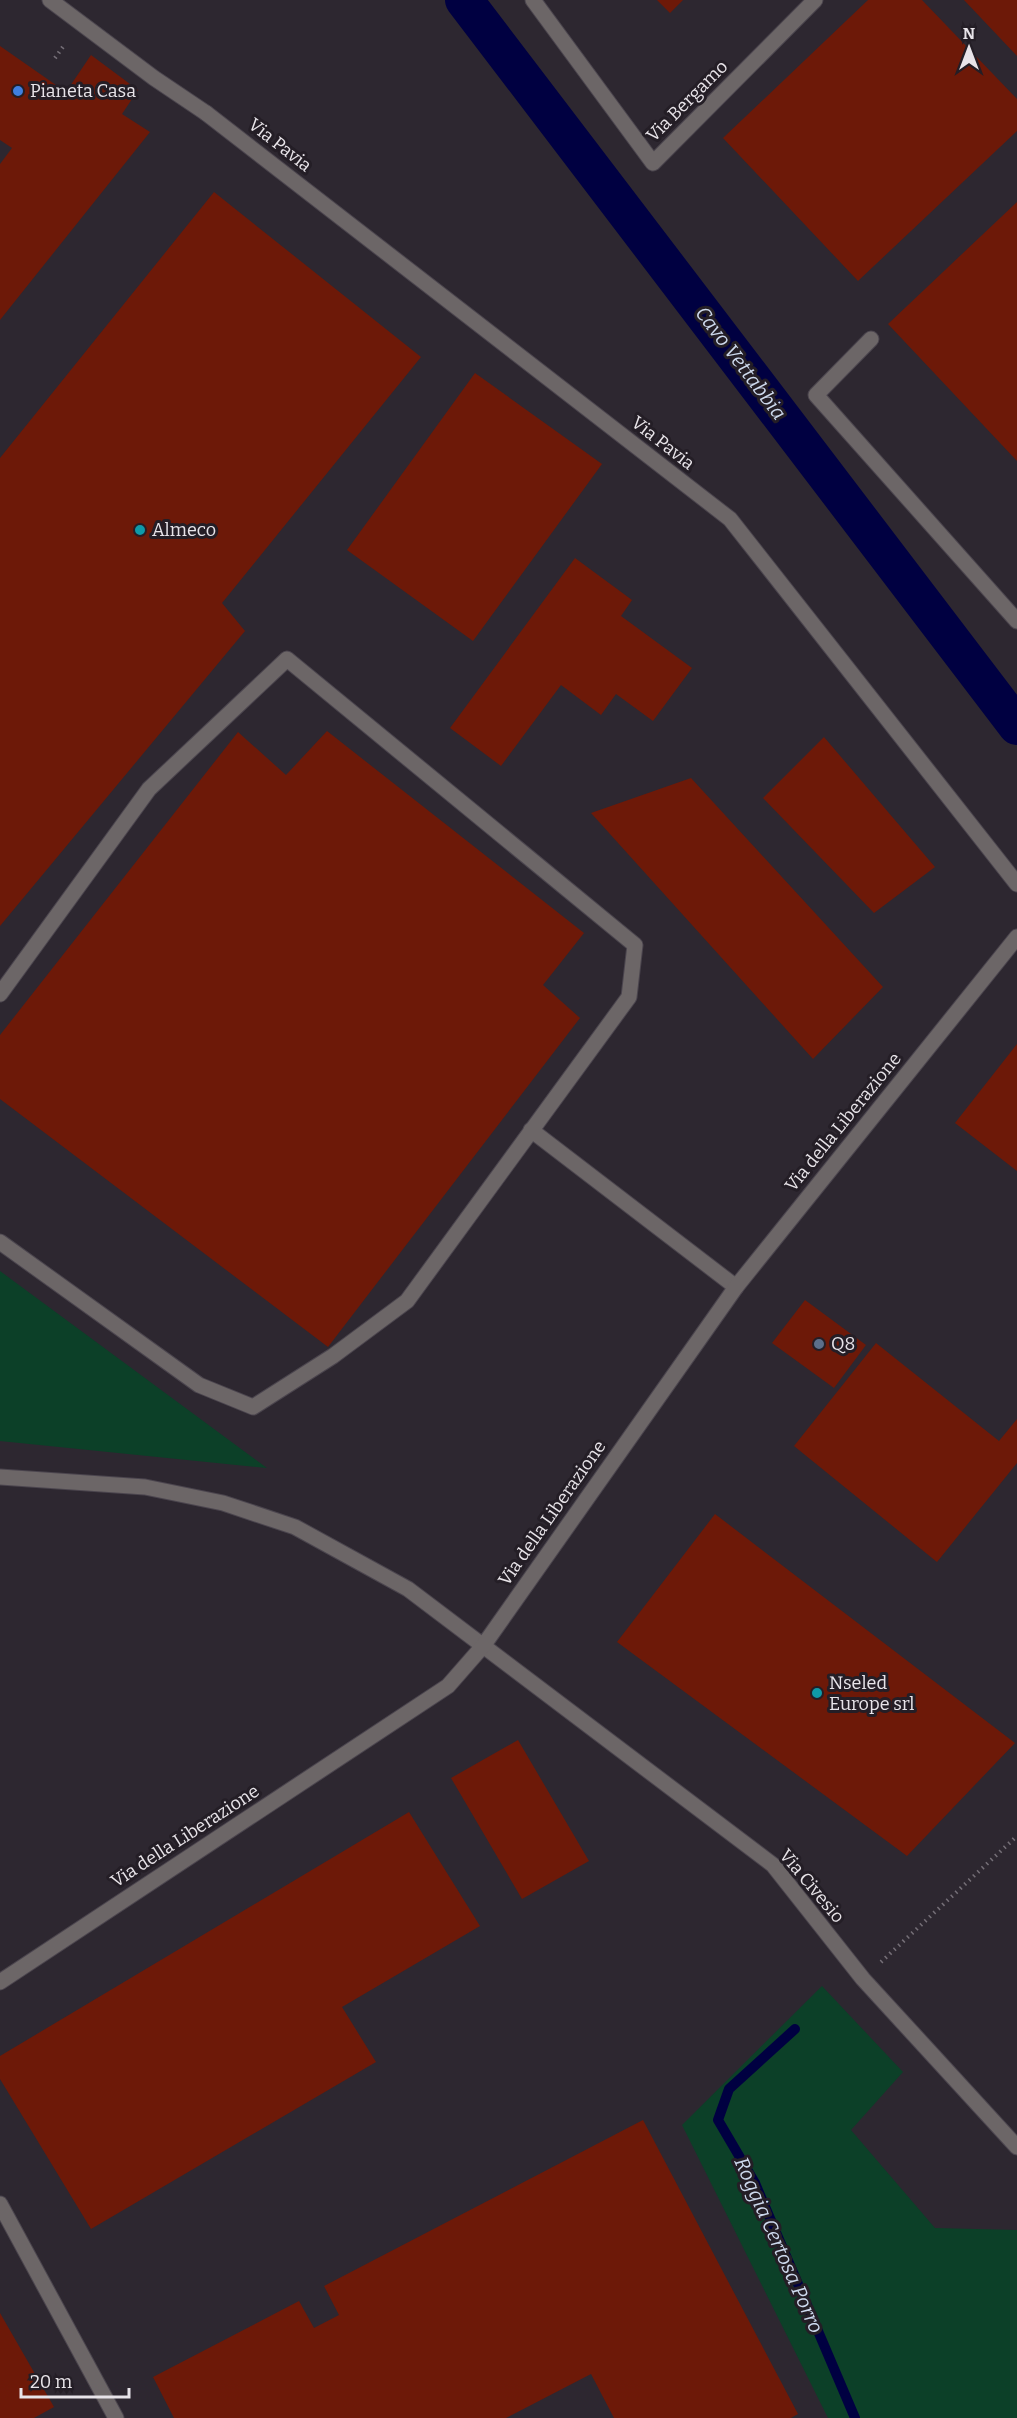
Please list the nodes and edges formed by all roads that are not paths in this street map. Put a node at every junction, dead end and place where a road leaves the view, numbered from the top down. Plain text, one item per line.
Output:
1 (50, 0) edge
2 (533, 0) edge
3 (815, 0) edge
4 (871, 339) dead end
5 (1017, 621) edge
6 (1017, 884) edge
7 (1017, 937) edge
8 (0, 994) edge
9 (531, 1130) junction
10 (0, 1242) edge
11 (736, 1287) junction
12 (0, 1477) edge
13 (483, 1646) junction
14 (0, 1982) edge
15 (1017, 2147) edge
16 (0, 2204) edge
17 (117, 2418) edge

1 - 6 street, Via Pavia
2 - 3 street, Via Bergamo
4 - 5 street
7 - 11 street, Via della Liberazione
8 - 9 street
9 - 10 street
9 - 11 street
11 - 13 street, Via della Liberazione
12 - 13 street, Via Civesio
13 - 14 street, Via della Liberazione
13 - 15 street, Via Civesio
16 - 17 street

